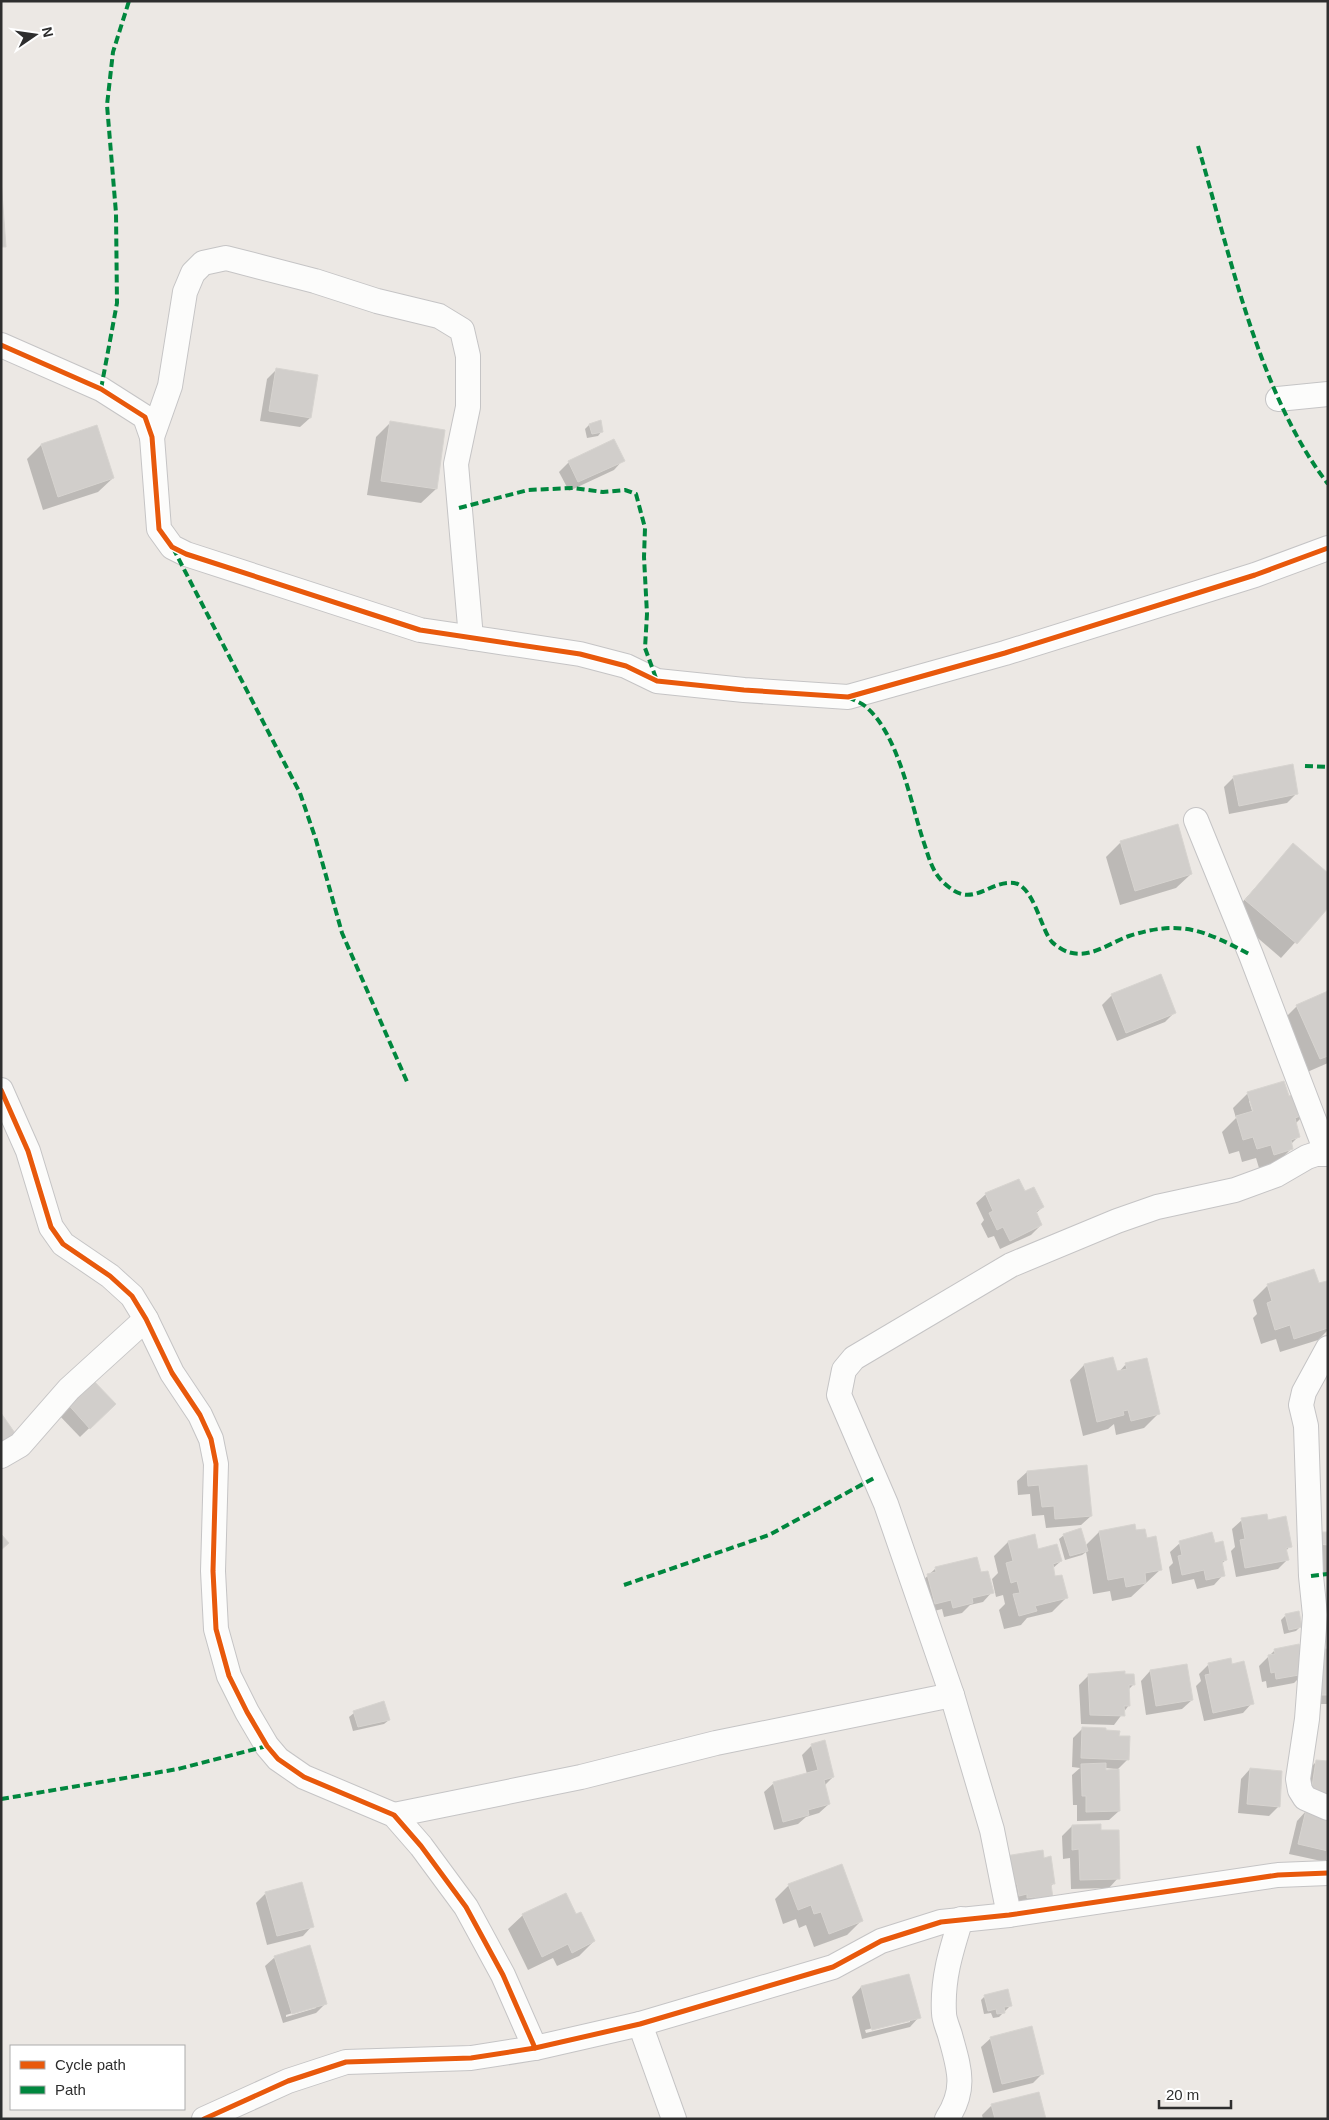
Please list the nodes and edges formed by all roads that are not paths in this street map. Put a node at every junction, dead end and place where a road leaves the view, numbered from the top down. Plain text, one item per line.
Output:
1 (1, 345) edge
2 (1328, 394) edge
3 (1278, 398) dead end
4 (152, 437) junction
5 (1328, 548) edge
6 (471, 638) junction
7 (1196, 820) dead end
8 (1, 1090) edge
9 (1328, 1154) edge
10 (146, 1319) junction
11 (1328, 1348) edge
12 (1, 1456) edge
13 (952, 1695) junction
14 (1328, 1808) edge
15 (394, 1816) junction
16 (1328, 1874) edge
17 (1009, 1915) junction
18 (961, 1919) junction
19 (640, 2024) junction
20 (535, 2048) junction
21 (204, 2119) edge
22 (674, 2119) edge
23 (947, 2119) edge

1 - 4 street
2 - 3 street
4 - 6 street
4 - 6 street
5 - 6 street
7 - 9 street
8 - 10 street
9 - 13 street
10 - 12 street
10 - 15 street
11 - 14 street
13 - 15 street
13 - 17 street
15 - 20 street
16 - 17 street
17 - 18 street
18 - 19 street
18 - 23 street
19 - 20 street
19 - 22 street
20 - 21 street

